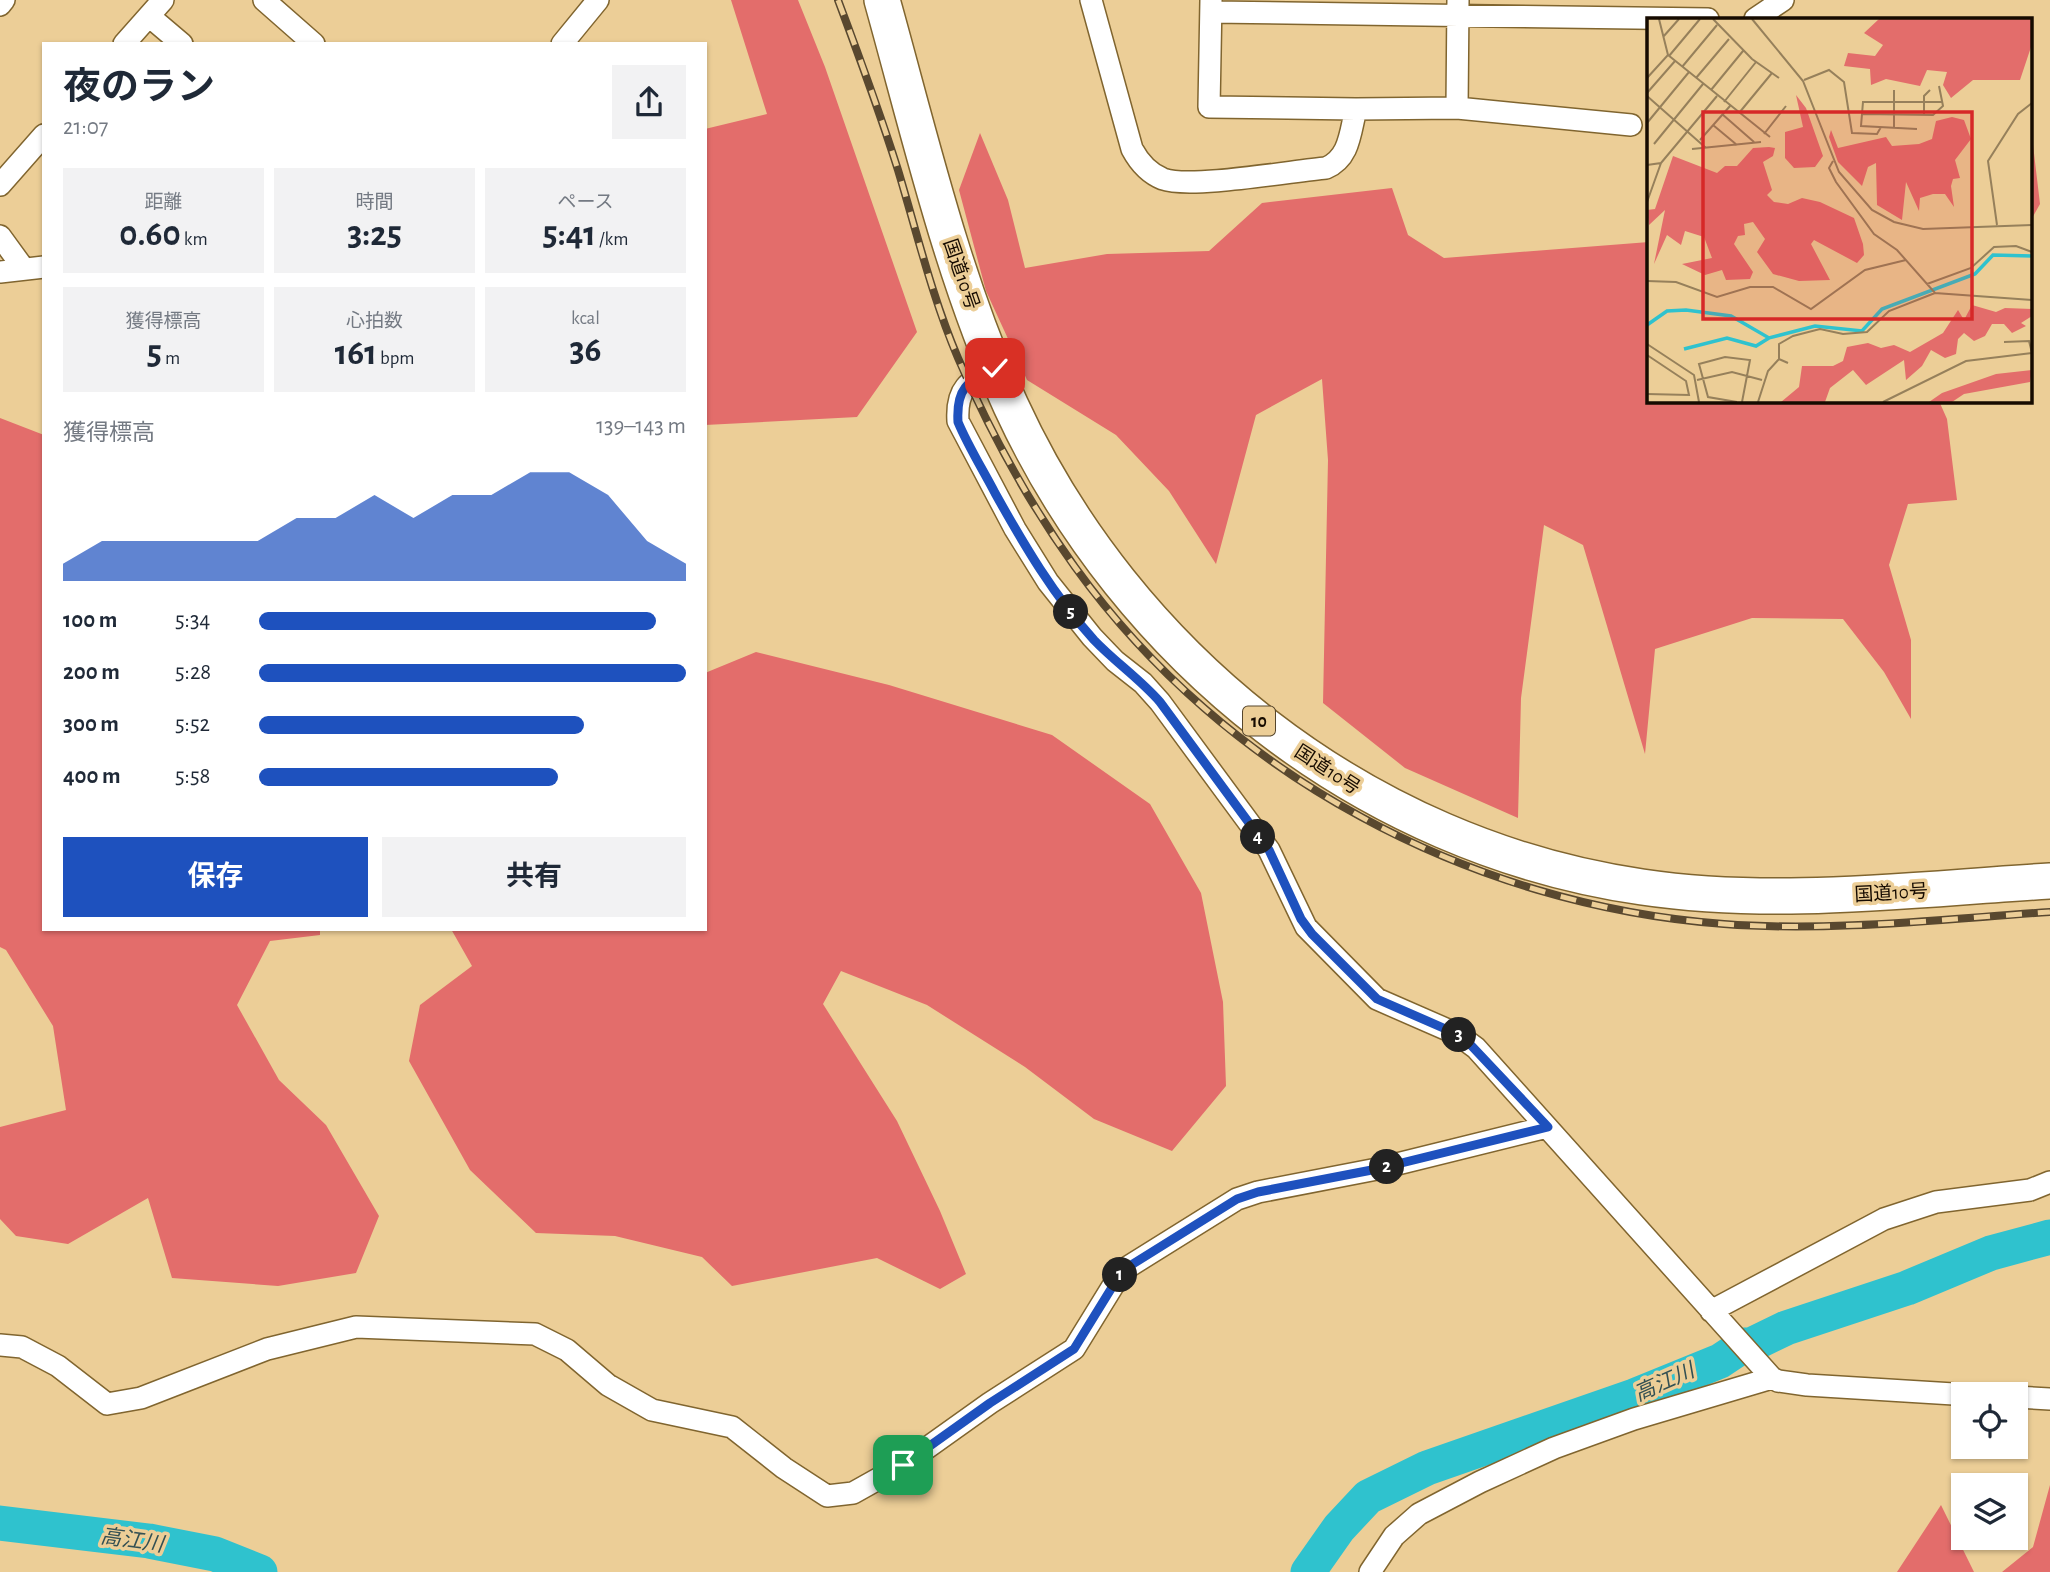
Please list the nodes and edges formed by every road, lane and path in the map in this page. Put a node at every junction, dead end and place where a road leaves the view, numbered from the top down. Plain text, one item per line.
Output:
1 (4, 0) edge
2 (597, 0) edge
3 (882, 0) edge
4 (1091, 0) edge
5 (1684, 0) edge
6 (1783, 0) edge
7 (271, 2) edge
8 (0, 5) edge
9 (1211, 6) edge
10 (156, 8) edge
11 (1457, 8) edge
12 (1663, 18) edge
13 (1684, 18) edge
14 (1756, 18) edge
15 (126, 42) edge
16 (181, 42) edge
17 (312, 42) edge
18 (564, 42) edge
19 (1457, 108) junction
20 (1356, 109) junction
21 (1631, 125) dead end
22 (42, 137) edge
23 (0, 185) edge
24 (0, 236) edge
25 (34, 268) edge
26 (0, 272) edge
27 (995, 368) junction
28 (2050, 881) edge
29 (1548, 1127) junction
30 (2050, 1182) edge
31 (1711, 1311) junction
32 (0, 1345) edge
33 (1772, 1378) junction
34 (1951, 1394) edge
35 (2028, 1398) edge
36 (2050, 1399) edge
37 (1370, 1572) edge

1 - 8 street
2 - 18 street
3 - 27 highway, 国道10号 / 10
4 - 20 street
5 - 13 street
6 - 14 street
7 - 17 street
9 - 11 street
9 - 20 street
10 - 15 street
10 - 16 street
11 - 12 street
11 - 19 street
19 - 20 street
19 - 21 street
22 - 23 street
24 - 25 street
25 - 26 street
27 - 28 highway, 国道10号 / 10
27 - 29 street
29 - 31 street
29 - 32 street
30 - 31 street
31 - 33 street
33 - 34 street
33 - 37 street
35 - 36 street

